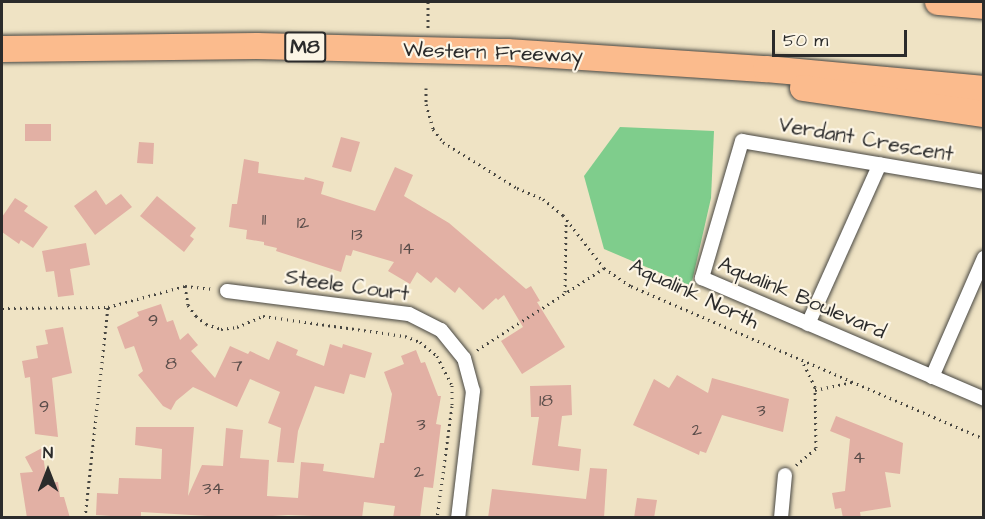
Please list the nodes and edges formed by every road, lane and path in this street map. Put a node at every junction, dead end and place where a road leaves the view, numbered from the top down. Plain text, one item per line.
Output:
1 (428, 2) edge
2 (938, 2) edge
3 (984, 6) edge
4 (428, 30) dead end
5 (2, 49) edge
6 (609, 57) junction
7 (426, 88) dead end
8 (984, 89) edge
9 (984, 114) edge
10 (742, 141) joint
11 (880, 164) junction
12 (984, 182) edge
13 (566, 220) junction
14 (984, 258) edge
15 (604, 268) junction
16 (185, 286) junction
17 (227, 291) joint
18 (565, 292) junction
19 (108, 307) junction
20 (2, 308) edge
21 (808, 324) junction
22 (464, 358) junction
23 (802, 359) junction
24 (932, 377) junction
25 (854, 381) junction
26 (815, 390) junction
27 (984, 399) edge
28 (984, 439) edge
29 (784, 476) joint
30 (85, 518) edge
31 (437, 518) edge
32 (458, 518) edge
33 (781, 518) edge

1 - 4 path
2 - 3 highway
5 - 6 highway, Western Freeway / M8
6 - 8 highway, Western Freeway / M8
6 - 9 highway
7 - 13 path, Aqualink North
10 - 11 street, Verdant Crescent
10 - 21 street, Aqualink Boulevard
11 - 12 street, Verdant Crescent
11 - 21 street
13 - 15 path, Aqualink North
13 - 18 path
14 - 24 street
15 - 18 path
15 - 23 path, Aqualink North
16 - 17 path
16 - 19 path
16 - 31 path
17 - 22 street, Steele Court
18 - 22 path
19 - 20 path
19 - 30 path
21 - 24 street, Aqualink Boulevard
22 - 32 street, Steele Court
23 - 25 path, Aqualink North
23 - 26 path
24 - 27 street, Aqualink Boulevard
25 - 26 path
25 - 28 path, Aqualink North
26 - 29 path
29 - 33 street

